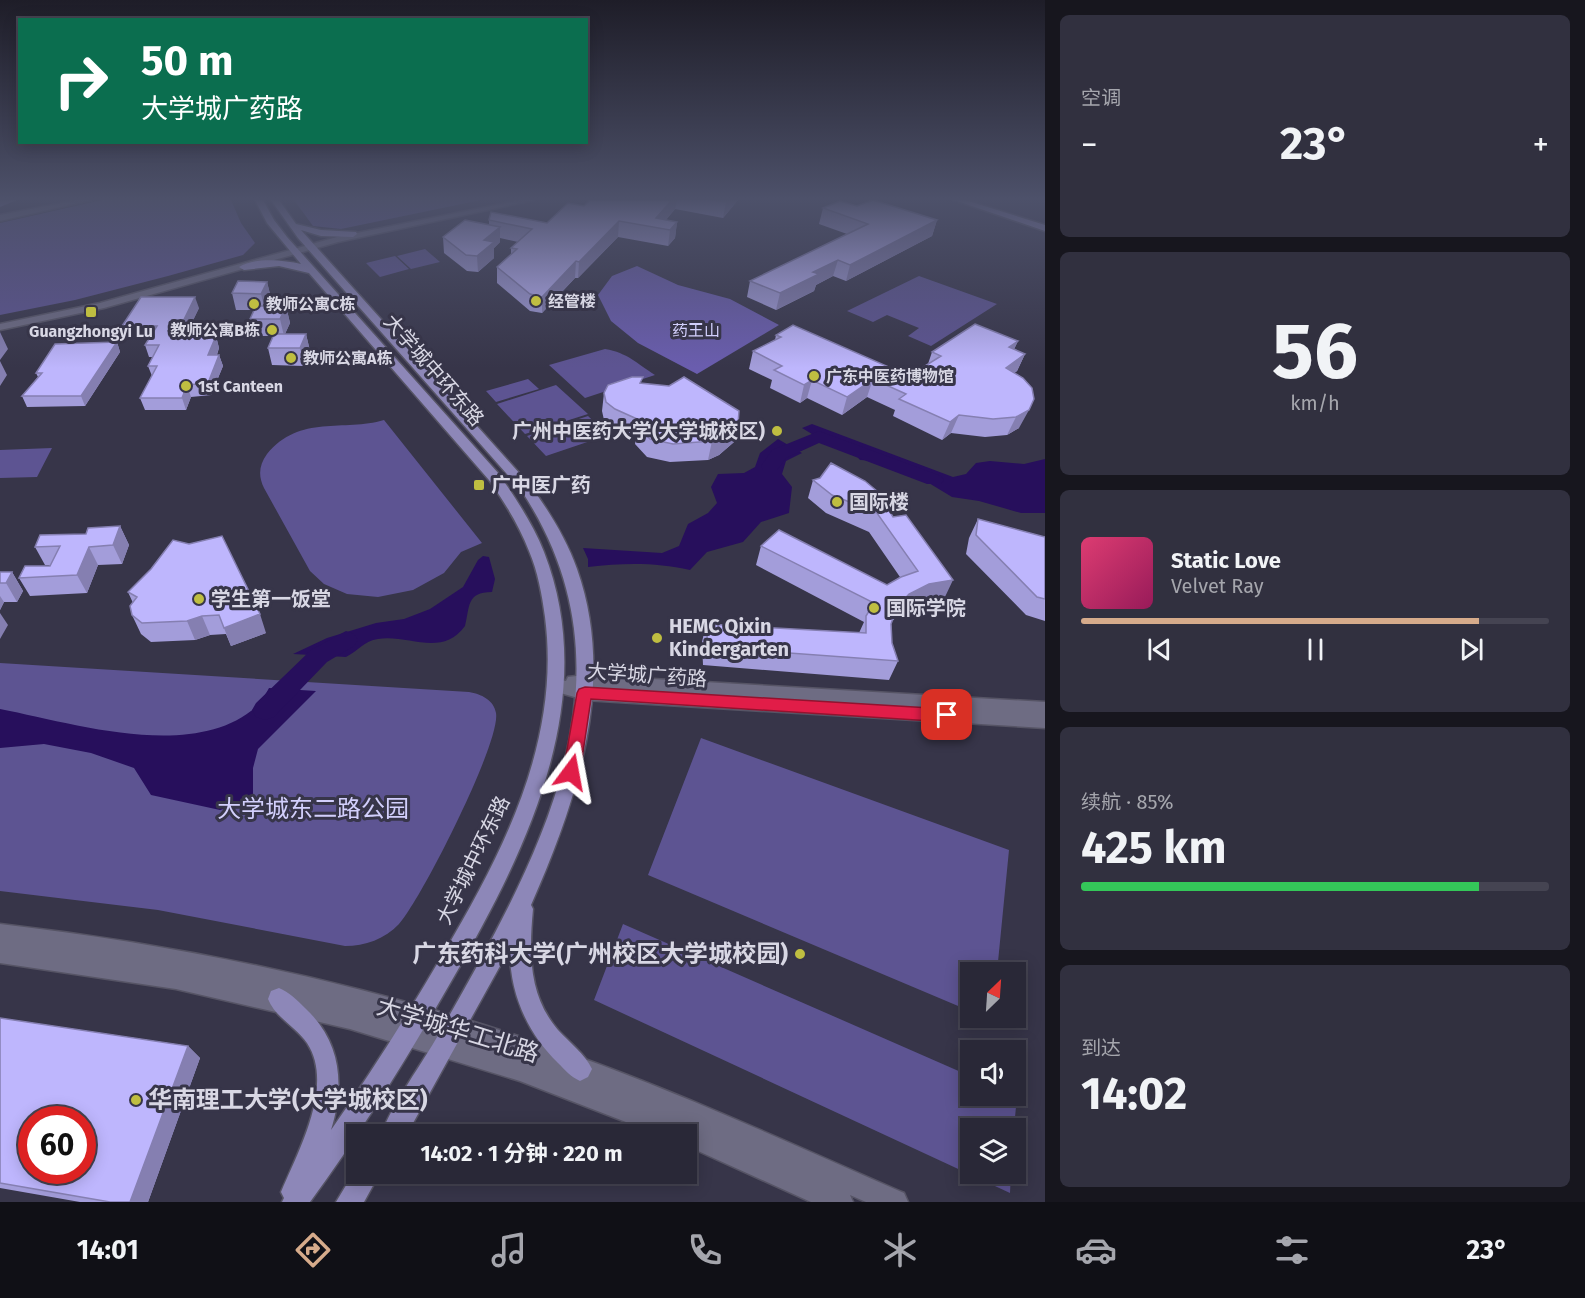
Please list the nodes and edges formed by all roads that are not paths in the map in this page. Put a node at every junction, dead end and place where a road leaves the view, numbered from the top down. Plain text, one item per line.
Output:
1 (273, 256) edge
2 (278, 256) edge
3 (307, 256) edge
4 (311, 256) edge
5 (244, 267) junction
6 (315, 273) junction
7 (0, 325) edge
8 (556, 685) junction
9 (585, 687) junction
10 (1045, 709) edge
11 (1045, 722) edge
12 (525, 898) junction
13 (0, 934) edge
14 (0, 952) edge
15 (279, 999) junction
16 (413, 1025) junction
17 (451, 1036) junction
18 (579, 1069) junction
19 (399, 1124) edge
20 (661, 1124) edge
21 (697, 1139) edge
22 (361, 1184) edge
23 (290, 1202) edge
24 (295, 1202) edge
25 (349, 1202) edge
26 (840, 1202) edge
27 (895, 1202) edge

1 - 7 main road
2 - 5 main road
3 - 6 main road, 大学城中环东路
4 - 9 main road, 大学城中环东路
5 - 6 main road
5 - 7 main road
6 - 8 main road, 大学城中环东路
8 - 9 main road, 大学城广药路
8 - 16 main road, 大学城中环东路
9 - 10 main road, 大学城广药路
9 - 11 main road, 大学城广药路
9 - 12 main road, 大学城中环东路
12 - 17 main road, 大学城中环东路
12 - 18 main road
13 - 16 main road, 大学城华工北路
14 - 15 main road, 大学城华工北路
15 - 16 main road, 大学城华工北路
15 - 23 main road
16 - 17 main road, 大学城华工北路
16 - 24 main road, 大学城中环东路
17 - 18 main road, 大学城华工北路
17 - 19 main road, 大学城中环东路
17 - 20 main road, 大学城华工北路
18 - 27 main road, 大学城华工北路
21 - 26 main road, 大学城华工北路
22 - 25 main road

